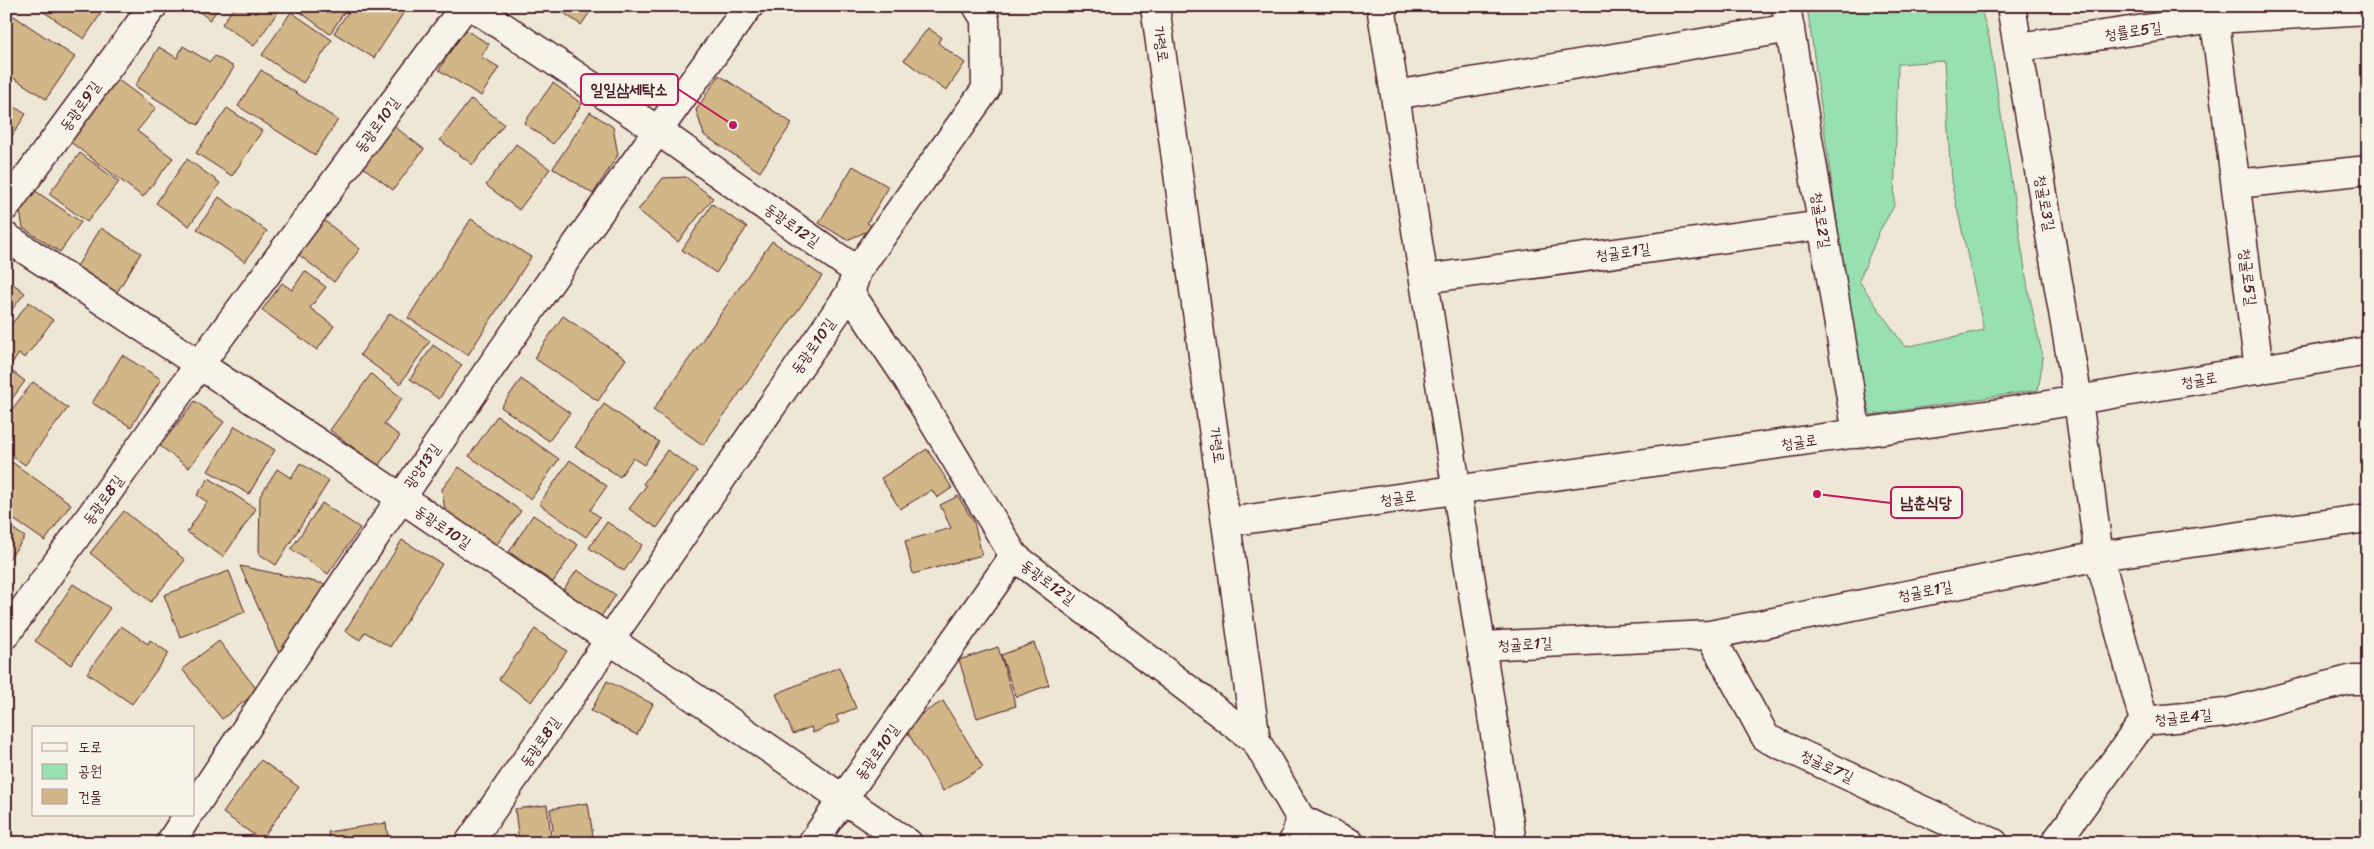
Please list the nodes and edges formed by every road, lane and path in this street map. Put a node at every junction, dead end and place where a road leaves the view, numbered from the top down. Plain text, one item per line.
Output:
1 (153, 6) edge
2 (465, 6) edge
3 (472, 6) edge
4 (748, 6) edge
5 (978, 6) edge
6 (1155, 6) edge
7 (1381, 6) edge
8 (2011, 6) edge
9 (2368, 10) edge
10 (2214, 13) edge
11 (1788, 17) edge
12 (2018, 47) junction
13 (1395, 95) junction
14 (657, 130) junction
15 (2368, 170) edge
16 (2236, 184) junction
17 (6, 206) edge
18 (1822, 225) junction
19 (6, 237) edge
20 (1424, 279) junction
21 (853, 282) junction
22 (2368, 351) edge
23 (199, 365) junction
24 (2260, 370) junction
25 (2078, 400) junction
26 (1857, 434) junction
27 (1456, 490) junction
28 (400, 497) junction
29 (2368, 518) edge
30 (1228, 522) junction
31 (1014, 556) junction
32 (2099, 556) junction
33 (6, 634) edge
34 (1710, 635) junction
35 (611, 641) junction
36 (1481, 646) junction
37 (2368, 680) edge
38 (2144, 721) junction
39 (1256, 741) junction
40 (842, 800) junction
41 (195, 805) edge
42 (187, 816) edge
43 (1297, 831) edge
44 (170, 843) edge
45 (469, 843) edge
46 (812, 843) edge
47 (908, 843) edge
48 (1350, 843) edge
49 (1512, 843) edge
50 (1994, 843) edge
51 (2055, 843) edge

1 - 17 street, 동광로9길
2 - 23 street, 동광로10길
3 - 14 street, 동광로12길
4 - 14 street, 광양13길
5 - 21 street
6 - 30 street, 가령로
7 - 13 street, 청귤로1길
8 - 12 street, 청귤로3길
9 - 10 street, 청률로5길
10 - 12 street, 청률로5길
10 - 16 street, 청귤로5길
11 - 13 street
11 - 18 street, 청귤로2길
12 - 25 street, 청귤로3길
13 - 20 street, 청귤로1길
14 - 21 street, 동광로12길
14 - 28 street, 광양13길
15 - 16 street
16 - 24 street, 청귤로5길
18 - 20 street, 청귤로1길
18 - 26 street, 청귤로2길
19 - 23 street, 동광로10길
20 - 27 street, 청귤로1길
21 - 31 street, 동광로12길
21 - 35 street, 동광로10길
22 - 24 street, 청귤로
23 - 28 street, 동광로10길
23 - 33 street, 동광로8길
24 - 25 street, 청귤로
25 - 26 street, 청귤로
25 - 32 street, 청귤로3길
26 - 27 street, 청귤로
27 - 30 street, 청귤로
27 - 36 street, 청귤로1길
28 - 35 street, 동광로10길
28 - 41 street, 광양13길
29 - 32 street, 청귤로1길
30 - 39 street, 가령로
31 - 39 street, 동광로12길
31 - 40 street, 동광로10길
32 - 34 street, 청귤로1길
32 - 38 street, 청귤로3길
34 - 36 street, 청귤로1길
34 - 50 street, 청귤로7길
35 - 40 street, 동광로10길
35 - 45 street, 동광로8길
36 - 49 street, 청귤로1길
37 - 38 street, 청귤로4길
38 - 51 street, 청귤로4길
39 - 43 street, 가령로
40 - 46 street
40 - 47 street, 동광로10길
42 - 44 street
43 - 48 street, 가령로

